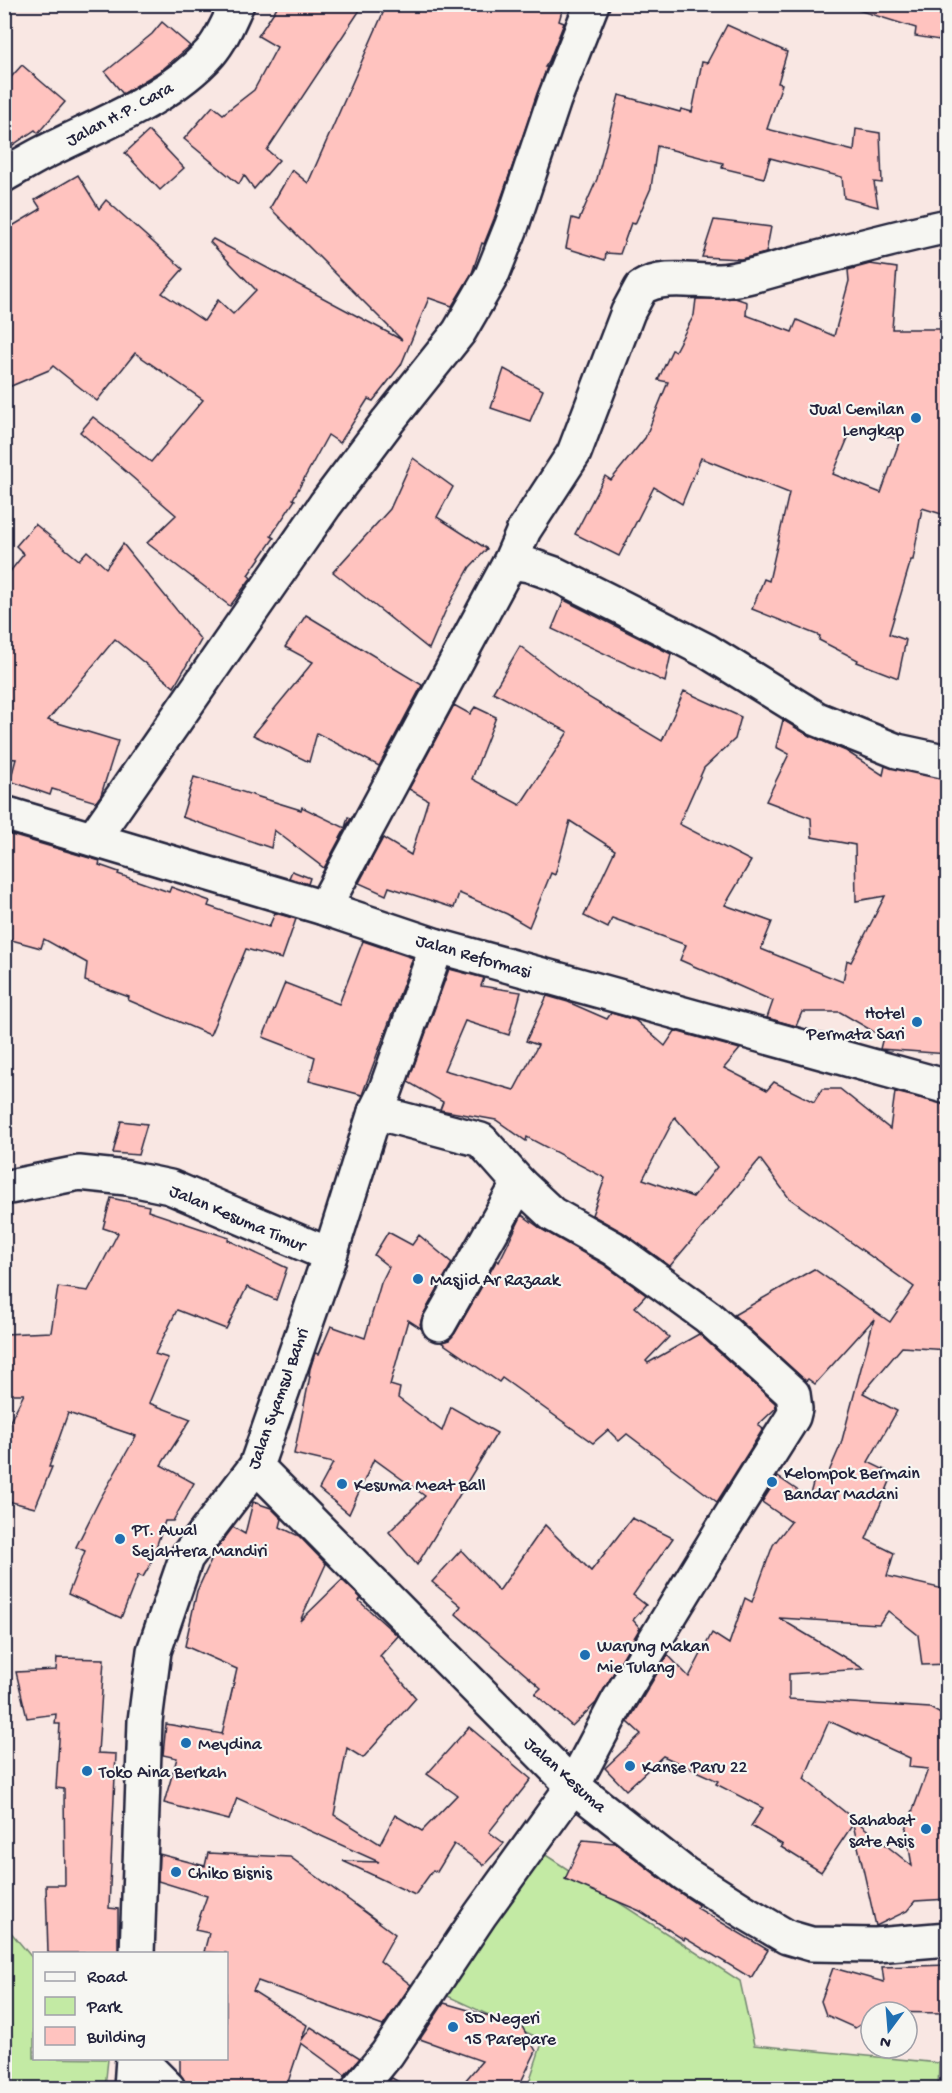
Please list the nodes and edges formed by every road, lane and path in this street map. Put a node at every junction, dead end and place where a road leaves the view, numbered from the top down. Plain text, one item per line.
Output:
1 (237, 4) edge
2 (592, 4) edge
3 (4, 175) edge
4 (948, 226) edge
5 (510, 562) junction
6 (948, 762) edge
7 (4, 813) edge
8 (93, 839) junction
9 (324, 908) junction
10 (437, 946) junction
11 (948, 1087) edge
12 (375, 1113) junction
13 (519, 1183) junction
14 (4, 1188) edge
15 (330, 1255) junction
16 (439, 1324) dead end
17 (256, 1466) junction
18 (573, 1786) junction
19 (948, 1939) edge
20 (137, 1952) edge
21 (133, 2060) edge
22 (140, 2060) edge
23 (131, 2088) edge
24 (168, 2088) edge
25 (359, 2088) edge

1 - 3 street, Jalan H.P. Cara
2 - 8 street
4 - 5 street
5 - 6 street
5 - 9 street
7 - 8 street, Jalan Reformasi
8 - 9 street, Jalan Reformasi
9 - 10 street, Jalan Reformasi
10 - 11 street, Jalan Reformasi
10 - 12 street, Jalan Syamsul Bahri
12 - 13 street
12 - 15 street, Jalan Syamsul Bahri
13 - 16 street
13 - 18 street
14 - 15 street, Jalan Kesuma Timur
15 - 17 street, Jalan Syamsul Bahri
17 - 18 street, Jalan Kesuma
17 - 20 street, Jalan Syamsul Bahri
18 - 19 street, Jalan Kesuma
18 - 25 street
21 - 23 street
22 - 24 street

